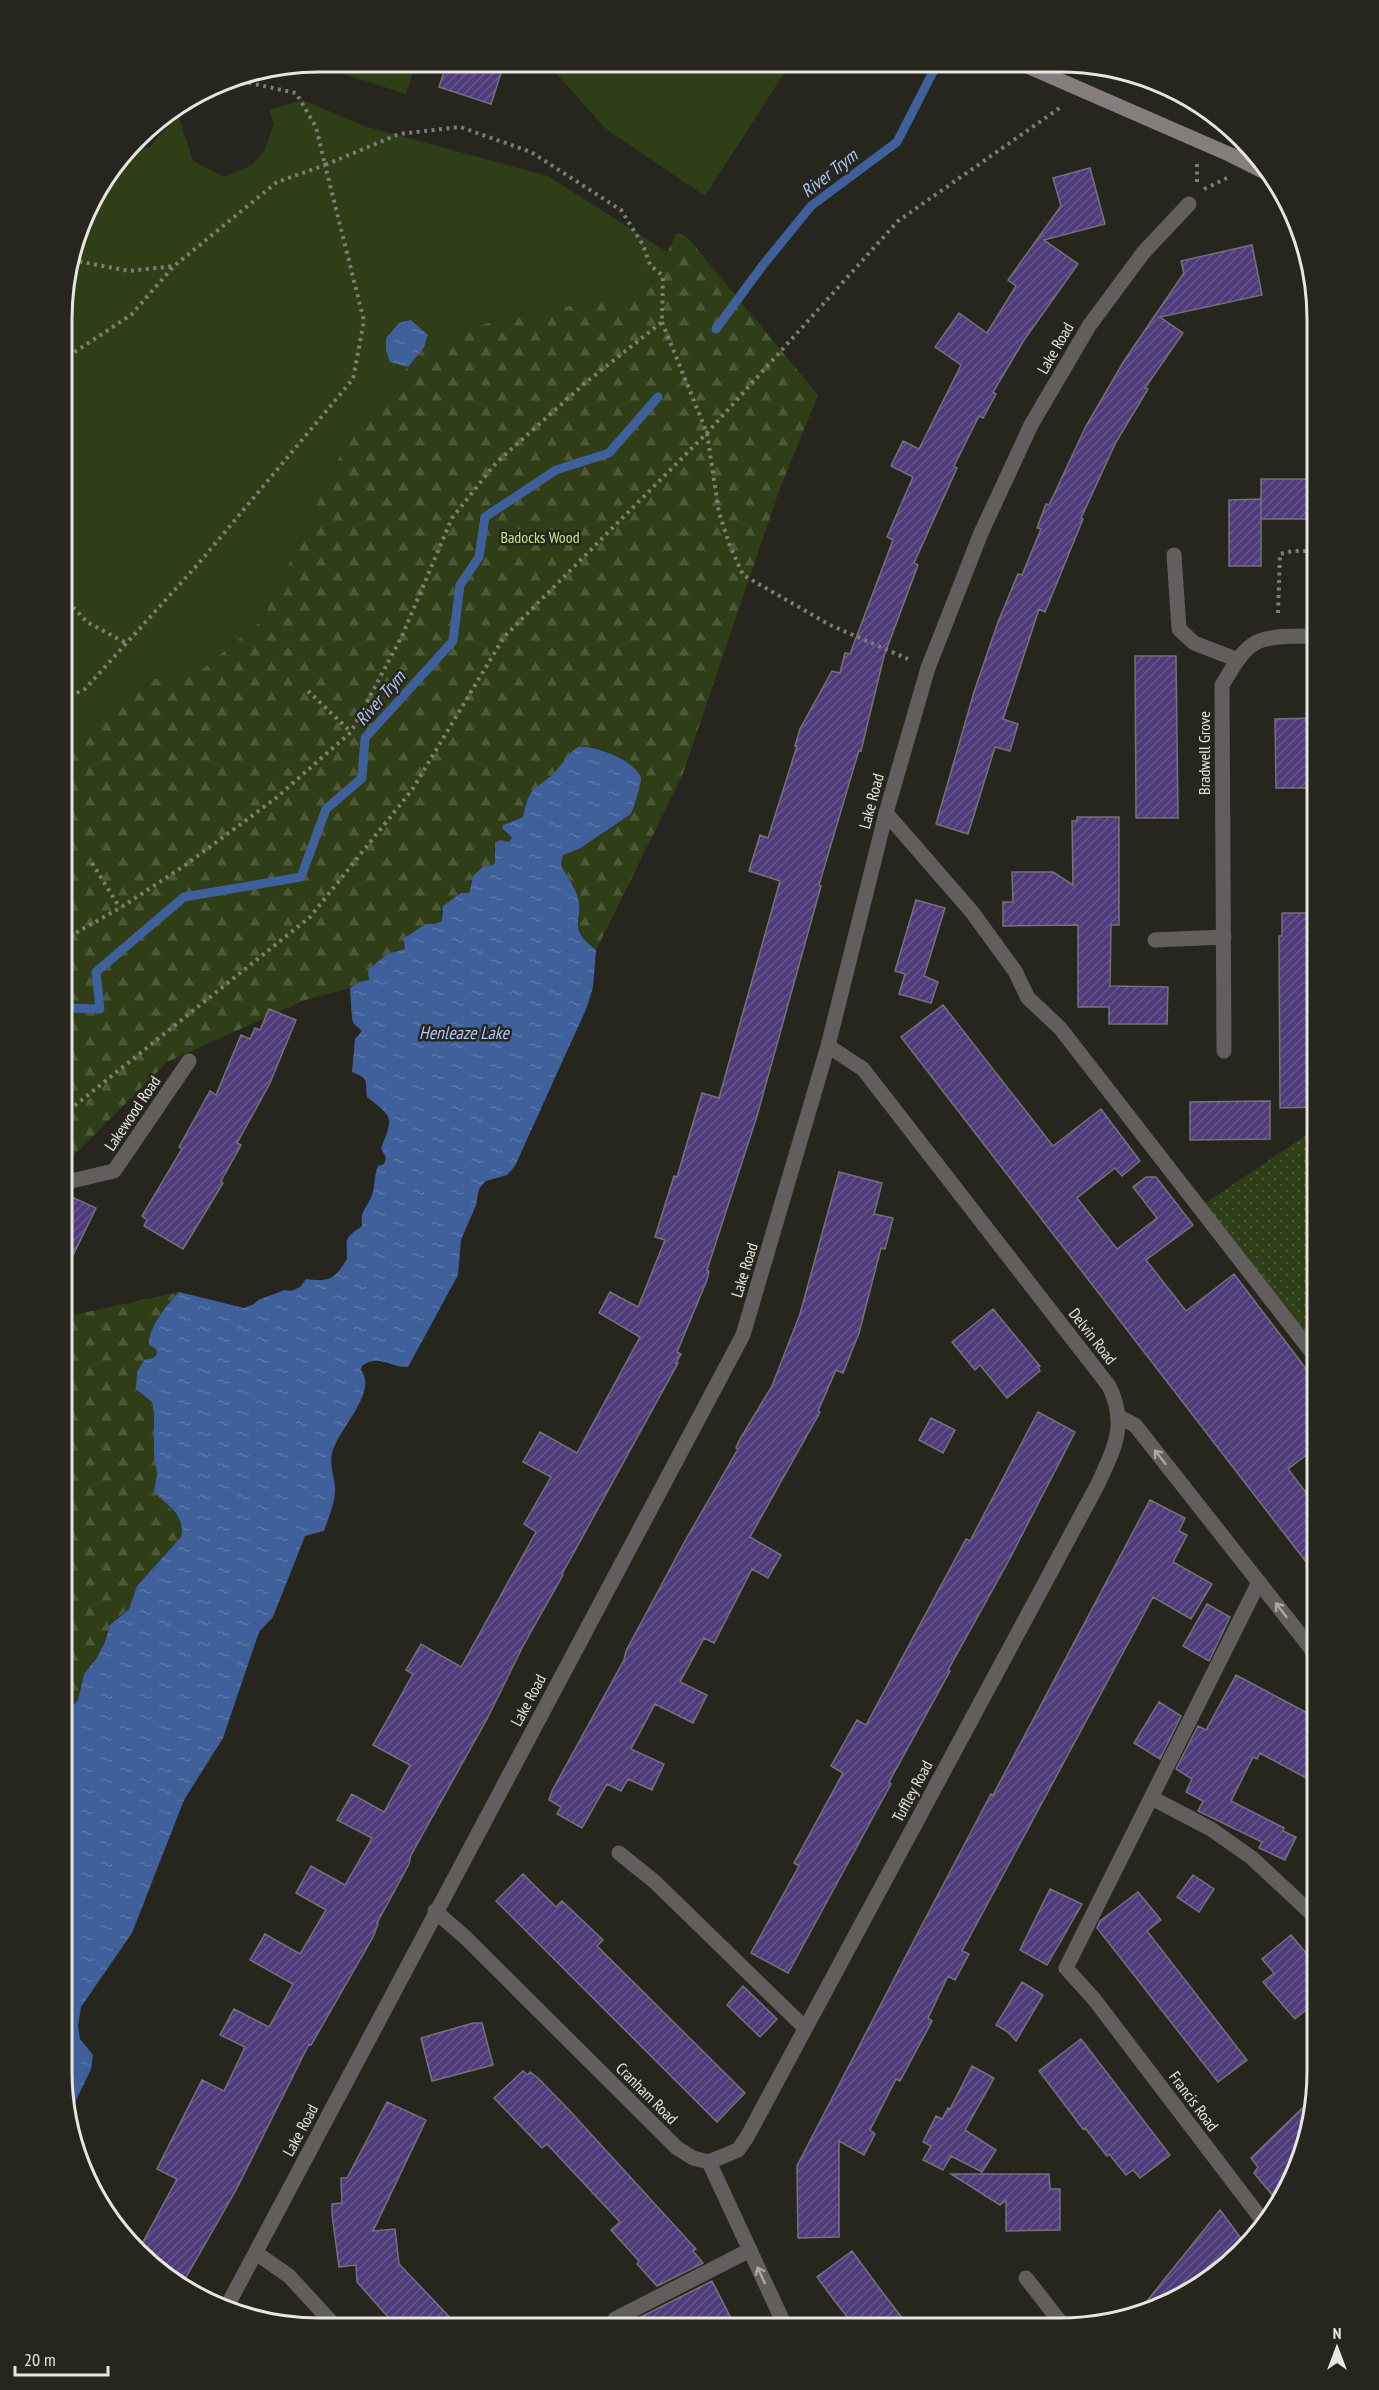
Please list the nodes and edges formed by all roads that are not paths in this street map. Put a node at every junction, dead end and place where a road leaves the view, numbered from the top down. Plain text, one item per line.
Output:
1 (1041, 72) edge
2 (1254, 167) edge
3 (1189, 204) dead end
4 (1174, 555) dead end
5 (1307, 637) edge
6 (1238, 660) junction
7 (886, 813) junction
8 (1224, 937) junction
9 (1155, 940) dead end
10 (828, 1046) junction
11 (1224, 1051) dead end
12 (189, 1061) dead end
13 (72, 1181) edge
14 (1307, 1346) edge
15 (1119, 1417) junction
16 (1259, 1582) junction
17 (1307, 1643) edge
18 (1152, 1798) junction
19 (619, 1853) dead end
20 (435, 1911) junction
21 (1307, 1911) edge
22 (806, 2028) junction
23 (709, 2162) junction
24 (1259, 2216) edge
25 (750, 2250) junction
26 (256, 2253) junction
27 (1026, 2278) dead end
28 (230, 2301) edge
29 (328, 2318) edge
30 (617, 2318) edge
31 (781, 2318) edge
32 (1057, 2318) edge

1 - 2 street
3 - 7 street, Lake Road
4 - 6 street
5 - 6 street, Bradwell Grove
6 - 8 street, Bradwell Grove
7 - 10 street, Lake Road
7 - 14 street
8 - 9 street
8 - 11 street, Bradwell Grove
10 - 15 street, Delvin Road
10 - 20 street, Lake Road
12 - 13 street, Lakewood Road
16 -> 15 street
15 - 22 street, Tuffley Road
17 -> 16 street
16 - 18 street
18 - 21 street
18 - 24 street, Francis Road
19 - 22 street
20 - 23 street, Cranham Road
20 - 26 street, Lake Road
22 - 23 street, Tuffley Road
23 - 25 street
25 - 30 street
31 -> 25 street
26 - 28 street, Lake Road
26 - 29 street
27 - 32 street

